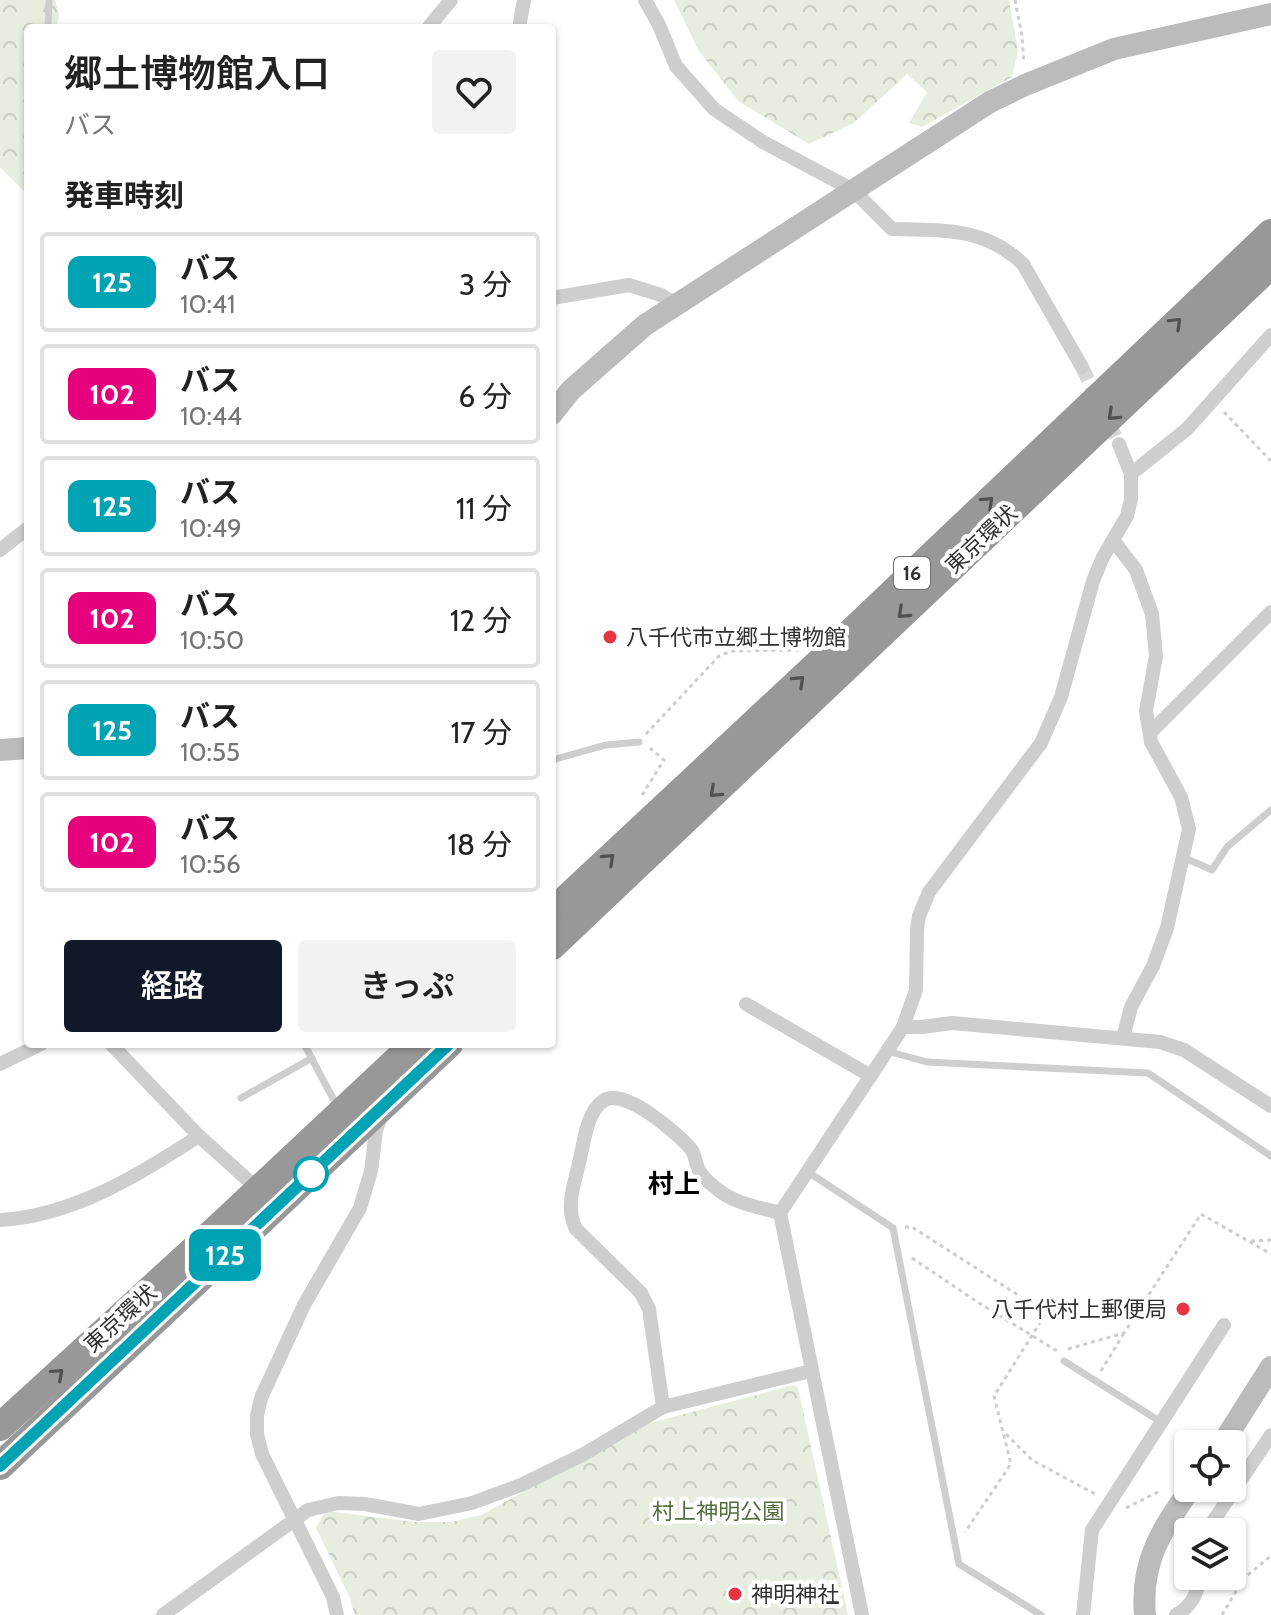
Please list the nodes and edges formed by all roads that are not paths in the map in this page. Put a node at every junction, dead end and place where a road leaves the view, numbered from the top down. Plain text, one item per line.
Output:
1 (49, 0) edge
2 (451, 0) edge
3 (524, 0) edge
4 (645, 0) edge
5 (1271, 14) edge
6 (48, 24) edge
7 (431, 24) edge
8 (520, 24) edge
9 (853, 190) junction
10 (1271, 233) edge
11 (1271, 265) edge
12 (556, 297) edge
13 (677, 305) junction
14 (1271, 335) edge
15 (1082, 367) tunnel mouth
16 (556, 409) edge
17 (1119, 444) tunnel mouth
18 (1131, 474) junction
19 (24, 531) edge
20 (1113, 540) junction
21 (0, 550) edge
22 (1271, 612) edge
23 (1150, 733) junction
24 (639, 742) road end
25 (24, 748) edge
26 (0, 750) edge
27 (556, 759) edge
28 (1271, 810) edge
29 (1183, 857) junction
30 (556, 908) edge
31 (556, 942) edge
32 (746, 1004) dead end
33 (903, 1027) junction
34 (1123, 1038) junction
35 (33, 1048) edge
36 (115, 1048) edge
37 (306, 1048) edge
38 (445, 1048) edge
39 (887, 1051) junction
40 (395, 1055) edge
41 (312, 1058) junction
42 (0, 1064) edge
43 (871, 1076) junction
44 (241, 1098) dead end
45 (384, 1106) junction
46 (1271, 1106) edge
47 (341, 1114) junction
48 (199, 1136) junction
49 (1271, 1156) edge
50 (808, 1172) junction
51 (259, 1190) junction
52 (780, 1213) junction
53 (0, 1220) edge
54 (1224, 1325) dead end
55 (1064, 1361) dead end
56 (1271, 1367) edge
57 (811, 1371) junction
58 (663, 1407) junction
59 (1161, 1422) junction
60 (0, 1427) edge
61 (1231, 1430) edge
62 (1271, 1435) edge
63 (0, 1466) edge
64 (1181, 1502) edge
65 (295, 1518) junction
66 (1215, 1518) edge
67 (1198, 1590) edge
68 (163, 1615) edge
69 (337, 1615) edge
70 (862, 1615) edge
71 (1041, 1615) edge
72 (1083, 1615) edge
73 (1145, 1615) edge
74 (1176, 1615) edge

1 - 6 lane
2 - 7 street
3 - 8 street
4 - 9 street
5 - 9 street
9 - 13 street
9 - 15 street
30 -> 10 highway, 東京環状 / 16
11 -> 31 highway, 東京環状 / 16
12 - 13 street
13 - 16 street
14 - 18 street
17 - 18 street
18 - 20 street
19 - 21 street
20 - 23 street
20 - 33 street
22 - 23 street
23 - 29 street
24 - 27 lane
25 - 26 street
28 - 29 lane
29 - 34 street
32 - 43 street
33 - 34 street
33 - 39 street
34 - 46 street
35 - 42 street
36 - 48 street
37 - 41 lane
38 - 45 highway, 東京環状
39 - 43 street
39 - 49 lane
40 - 45 street
40 - 47 highway, 東京環状
41 - 44 lane
41 - 47 lane
43 - 50 street
45 - 63 highway, 東京環状
45 - 65 street
47 - 51 highway, 東京環状
48 - 51 street
48 - 53 street
50 - 52 street
50 - 71 lane
60 -> 51 highway, 東京環状
52 - 57 street
52 - 58 street
54 - 59 street
55 - 59 lane
56 - 61 street
57 - 58 street
57 - 70 street
58 - 65 street
59 - 72 street
62 - 66 street
64 - 73 street
65 - 68 street
65 - 69 street
67 - 74 street

